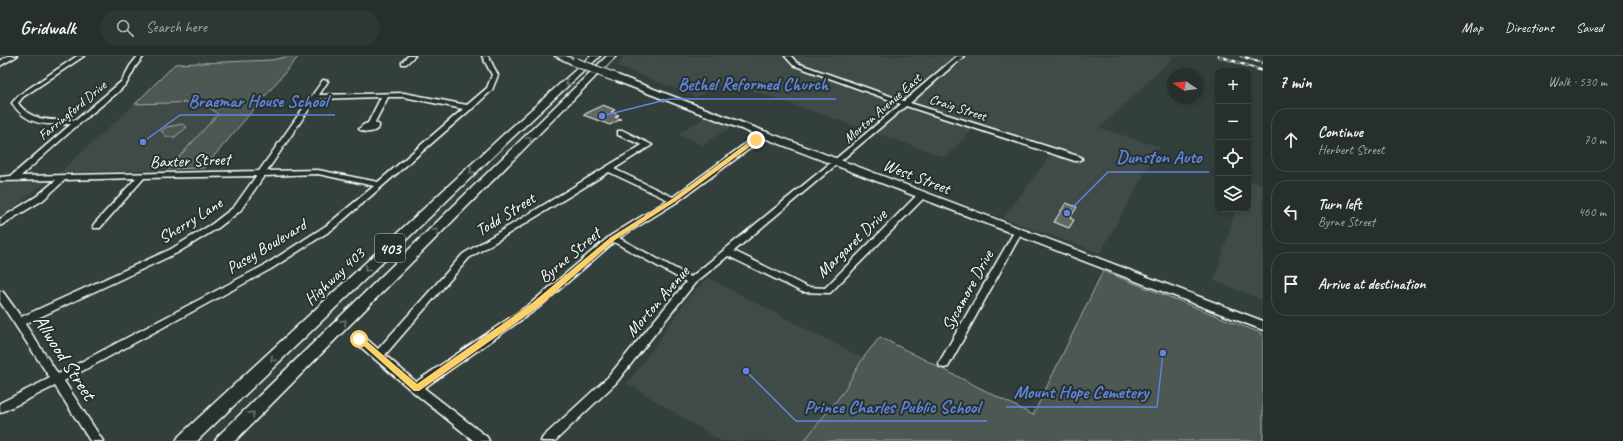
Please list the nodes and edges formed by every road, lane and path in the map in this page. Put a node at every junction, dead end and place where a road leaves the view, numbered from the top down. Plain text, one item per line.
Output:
1 (14, 56) edge
2 (81, 56) edge
3 (141, 56) edge
4 (412, 56) edge
5 (485, 56) edge
6 (558, 56) edge
7 (596, 56) edge
8 (612, 56) edge
9 (788, 56) edge
10 (961, 56) edge
11 (404, 63) dead end
12 (0, 64) edge
13 (324, 82) dead end
14 (386, 95) junction
15 (314, 97) junction
16 (906, 104) junction
17 (470, 108) junction
18 (78, 122) junction
19 (371, 124) dead end
20 (620, 133) dead end
21 (764, 134) junction
22 (1078, 159) dead end
23 (837, 163) junction
24 (608, 169) junction
25 (262, 172) junction
26 (142, 176) junction
27 (64, 177) junction
28 (0, 179) edge
29 (12, 179) junction
30 (380, 185) junction
31 (922, 195) junction
32 (674, 200) junction
33 (0, 223) edge
34 (97, 226) dead end
35 (1018, 232) junction
36 (613, 238) junction
37 (728, 252) junction
38 (692, 281) junction
39 (0, 294) edge
40 (20, 322) junction
41 (1263, 326) edge
42 (359, 339) dead end
43 (378, 356) junction
44 (944, 364) dead end
45 (58, 379) junction
46 (416, 388) junction
47 (0, 408) edge
48 (98, 441) edge
49 (185, 441) edge
50 (224, 441) edge
51 (483, 441) edge
52 (547, 441) edge

1 - 12 main road
2 - 18 street
3 - 18 street, Farringford Drive
4 - 11 street
5 - 17 street, Pusey Boulevard
6 - 21 main road, West Street, bridge
7 -> 49 highway, Highway 403 / 403
50 -> 8 highway, 403
9 - 16 street, Craig Street
10 - 16 street, Morton Avenue East
13 - 15 street, Sherry Lane
14 - 15 street
14 - 17 street
14 - 19 street
15 - 25 street, Sherry Lane
16 - 22 street, Craig Street
16 - 23 street, Morton Avenue East
17 - 30 street, Pusey Boulevard
18 - 29 street, Farringford Drive
20 - 24 street, Todd Street
21 - 23 main road, West Street
21 - 32 street, Byrne Street
23 - 31 main road, West Street
23 - 37 street, Morton Avenue
24 - 32 street
24 - 43 street, Todd Street
25 - 26 street, Baxter Street
25 - 30 street, Baxter Street
25 - 40 street, Sherry Lane
26 - 27 street, Baxter Street
26 - 34 street
27 - 29 street, Baxter Street
27 - 33 street
28 - 29 street, Baxter Street
30 - 45 street, Pusey Boulevard
31 - 35 main road, West Street
31 - 37 street, Margaret Drive
32 - 36 street, Byrne Street
35 - 41 main road, West Street
35 - 44 street, Sycamore Drive
36 - 38 street
36 - 46 street, Byrne Street
37 - 38 street, Morton Avenue
38 - 52 street, Morton Avenue
39 - 40 street, Allwood Street
40 - 45 street, Allwood Street
42 - 43 street
43 - 46 street
45 - 47 street, Pusey Boulevard
45 - 48 street, Allwood Street
46 - 51 street

